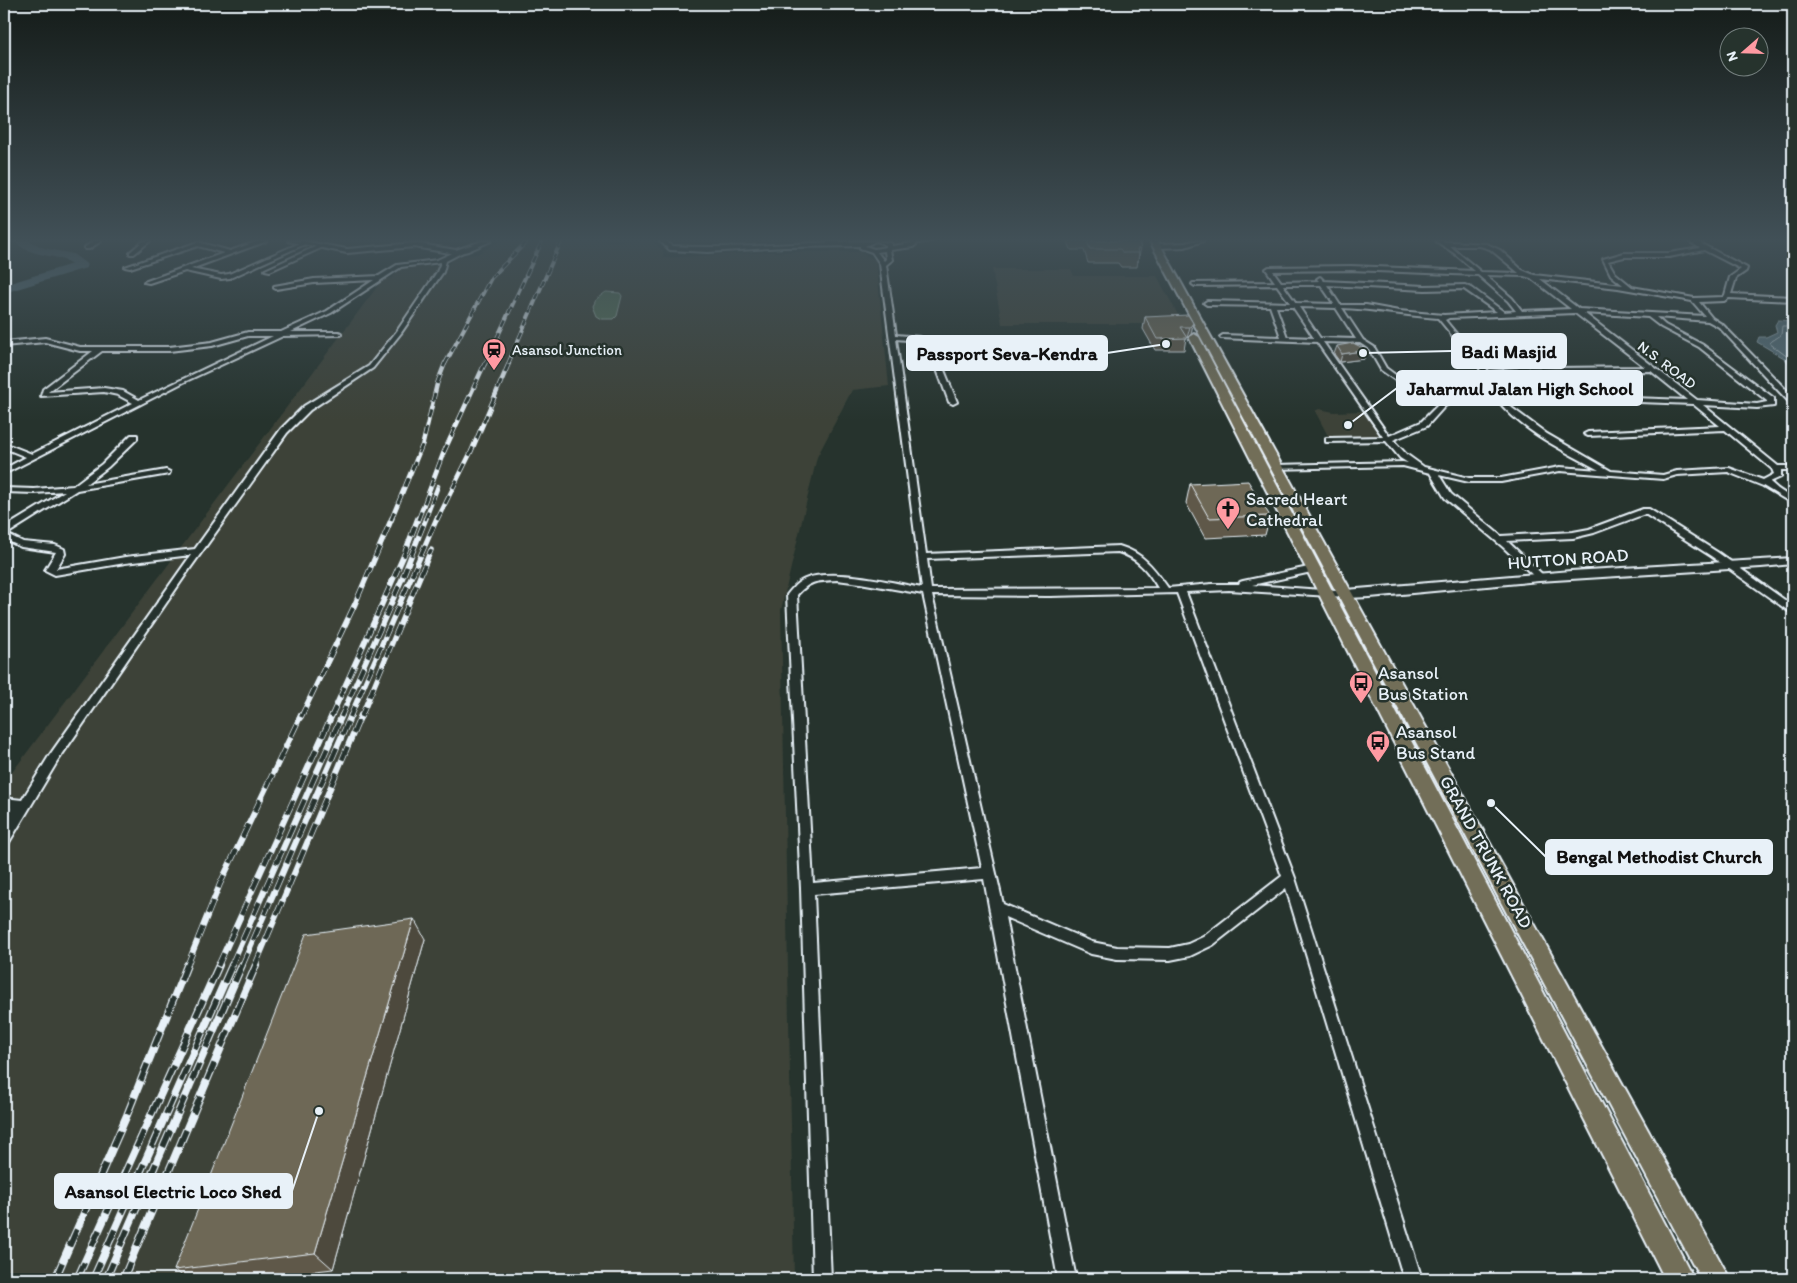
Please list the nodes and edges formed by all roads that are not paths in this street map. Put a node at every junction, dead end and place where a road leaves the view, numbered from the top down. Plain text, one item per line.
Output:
1 (345, 301) edge
2 (420, 301) edge
3 (889, 301) edge
4 (1179, 301) edge
5 (1185, 301) edge
6 (1292, 301) edge
7 (1334, 301) edge
8 (1486, 301) edge
9 (1512, 301) edge
10 (1562, 301) edge
11 (1695, 301) edge
12 (1207, 303) dead end
13 (1272, 304) junction
14 (1294, 304) junction
15 (1338, 307) junction
16 (1575, 311) junction
17 (1502, 313) junction
18 (1520, 313) junction
19 (1650, 315) junction
20 (1443, 317) junction
21 (1710, 319) junction
22 (284, 334) junction
23 (339, 334) dead end
24 (894, 336) junction
25 (1223, 337) dead end
26 (1286, 338) junction
27 (1318, 340) junction
28 (1361, 341) junction
29 (4, 344) edge
30 (100, 350) junction
31 (1482, 365) junction
32 (1651, 369) junction
33 (1500, 395) junction
34 (1793, 401) edge
35 (953, 402) dead end
36 (1695, 402) junction
37 (138, 403) junction
38 (1442, 404) junction
39 (1728, 428) junction
40 (1588, 434) dead end
41 (134, 436) dead end
42 (1388, 439) junction
43 (1328, 440) dead end
44 (4, 445) edge
45 (32, 457) junction
46 (1275, 467) junction
47 (1421, 468) junction
48 (1776, 468) junction
49 (1793, 468) edge
50 (4, 472) edge
51 (166, 472) dead end
52 (1433, 472) junction
53 (1610, 472) junction
54 (1766, 484) junction
55 (77, 488) junction
56 (4, 490) edge
57 (1793, 502) edge
58 (4, 532) edge
59 (4, 536) edge
60 (1500, 539) junction
61 (198, 551) junction
62 (922, 557) junction
63 (1793, 561) edge
64 (1732, 567) junction
65 (1313, 569) junction
66 (1540, 577) junction
67 (1228, 587) junction
68 (1180, 590) junction
69 (1165, 591) junction
70 (1325, 592) junction
71 (927, 593) junction
72 (1346, 594) junction
73 (1793, 610) edge
74 (4, 803) edge
75 (24, 805) junction
76 (4, 820) edge
77 (4, 840) edge
78 (988, 873) junction
79 (1289, 878) junction
80 (807, 889) junction
81 (997, 907) junction
82 (822, 1279) edge
83 (1067, 1279) edge
84 (1413, 1279) edge
85 (1680, 1279) edge
86 (1716, 1279) edge

1 - 22 street
2 - 61 street
3 - 24 street
4 - 65 main road
5 - 46 main road, GRAND TRUNK ROAD
6 - 14 street
7 - 15 street
8 - 17 street
9 - 18 street
10 - 16 street, N.S. ROAD
11 - 21 street
12 - 13 street
13 - 14 street
13 - 26 street
14 - 15 street
14 - 27 street
15 - 20 street
15 - 28 street
16 - 18 street
16 - 19 street
16 - 32 street, N.S. ROAD
17 - 18 street
17 - 20 street
19 - 21 street
19 - 36 street
20 - 31 street
21 - 34 street
22 - 23 street
22 - 30 street
22 - 37 street
24 - 35 street
24 - 62 street
25 - 26 street
26 - 27 street
27 - 28 street
27 - 42 street
28 - 38 street
29 - 30 street
30 - 37 street
31 - 32 street
31 - 33 street
32 - 36 street, N.S. ROAD
33 - 36 street
33 - 38 street
33 - 53 street
36 - 39 street, N.S. ROAD
37 - 45 street
38 - 42 street
39 - 40 street
39 - 48 street, N.S. ROAD
41 - 55 street
42 - 43 street
42 - 47 street
44 - 45 street
45 - 50 street
46 - 47 street
46 - 72 main road, GRAND TRUNK ROAD
47 - 52 street
48 - 49 street
48 - 54 street
51 - 55 street
52 - 53 street
52 - 60 street
53 - 54 street
54 - 57 street
55 - 56 street
55 - 58 street
59 - 61 street
60 - 64 street
60 - 66 street
61 - 75 street
62 - 69 street
62 - 71 street
63 - 64 street, HUTTON ROAD
64 - 66 street, HUTTON ROAD
64 - 73 street
65 - 67 street
65 - 70 main road
66 - 72 street, HUTTON ROAD
67 - 68 street
67 - 70 street
68 - 69 street
68 - 79 street
69 - 71 street
70 - 72 street
70 - 85 main road
71 - 78 street
71 - 80 street
72 - 86 main road, GRAND TRUNK ROAD
74 - 75 street
75 - 76 street
75 - 77 street
78 - 80 street
78 - 81 street
79 - 81 street
79 - 84 street
80 - 82 street
81 - 83 street

